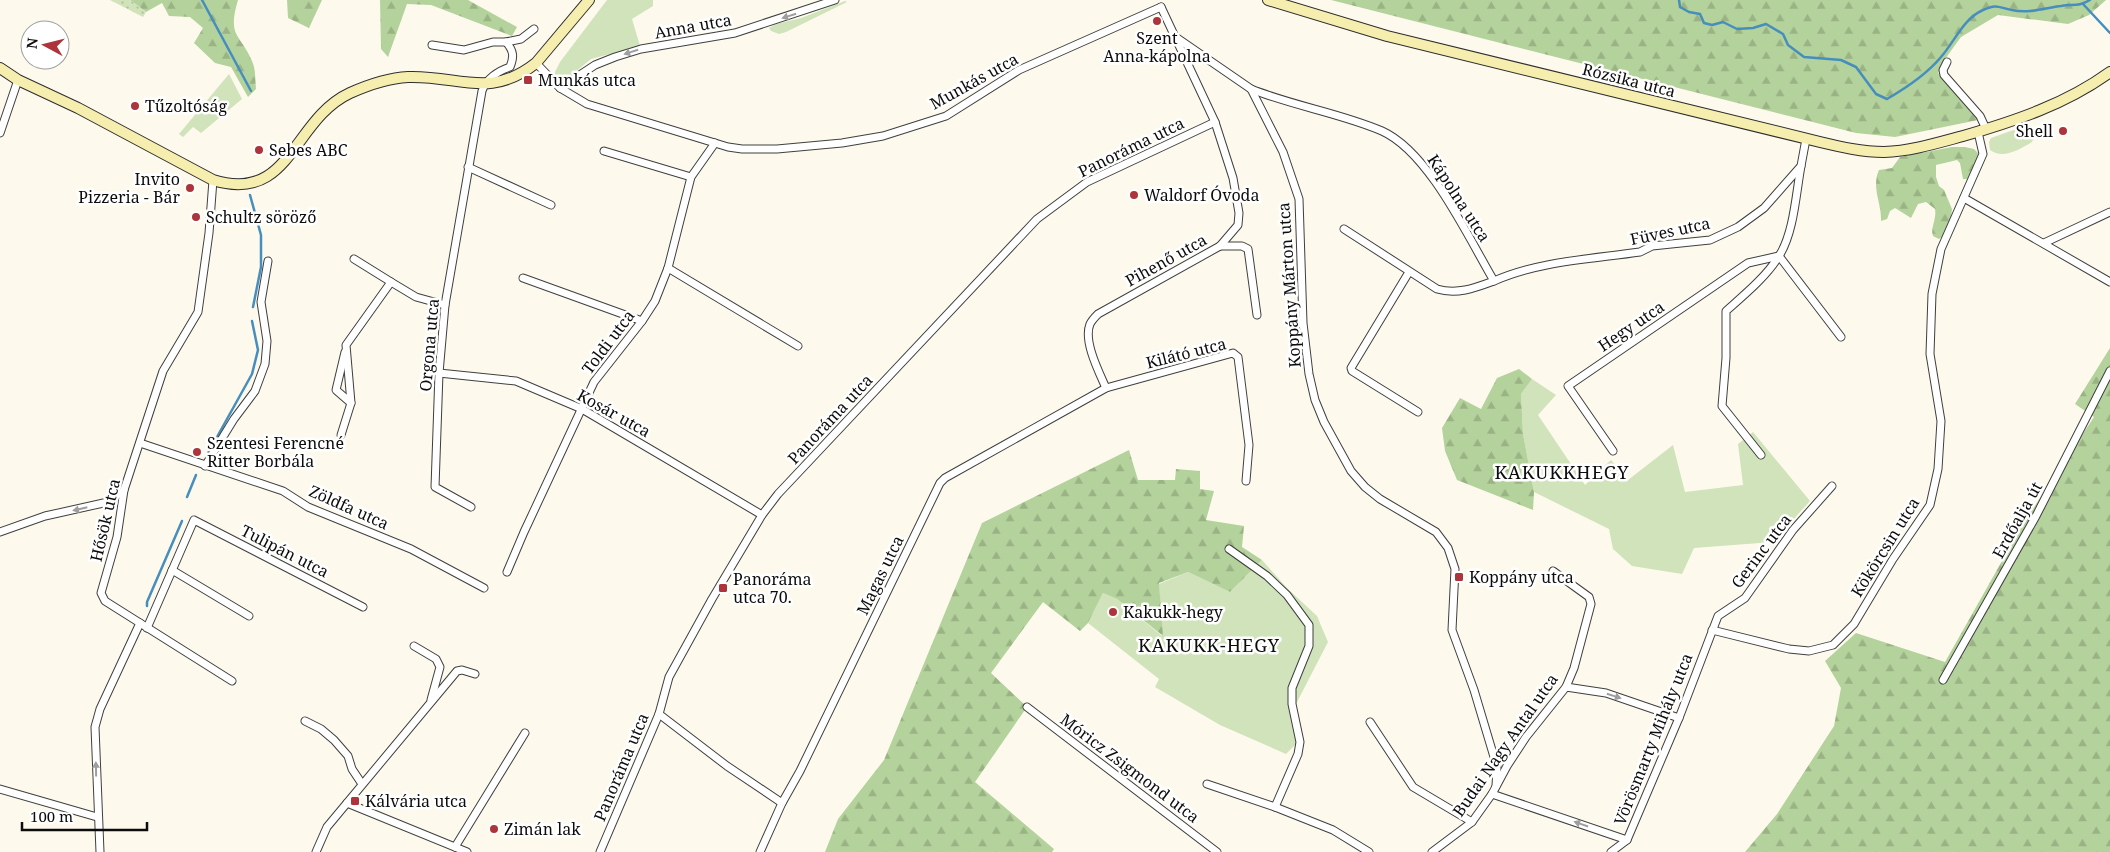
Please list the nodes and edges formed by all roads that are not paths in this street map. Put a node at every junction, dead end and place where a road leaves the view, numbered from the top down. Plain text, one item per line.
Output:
1 (589, 0) edge
2 (835, 0) edge
3 (1268, 0) edge
4 (1161, 4) edge
5 (534, 29) dead end
6 (1174, 36) junction
7 (506, 42) junction
8 (432, 45) dead end
9 (1947, 62) dead end
10 (536, 63) junction
11 (0, 68) edge
12 (2110, 72) edge
13 (18, 80) junction
14 (484, 84) junction
15 (560, 88) junction
16 (1251, 89) junction
17 (1215, 122) junction
18 (1982, 130) junction
19 (0, 133) edge
20 (1806, 139) junction
21 (715, 143) junction
22 (604, 151) dead end
23 (1802, 166) junction
24 (468, 167) junction
25 (691, 177) junction
26 (213, 180) junction
27 (1964, 198) junction
28 (551, 205) dead end
29 (2110, 212) edge
30 (1344, 229) dead end
31 (2044, 243) junction
32 (1220, 246) junction
33 (1779, 256) junction
34 (354, 259) dead end
35 (268, 261) dead end
36 (668, 268) junction
37 (1409, 272) junction
38 (523, 278) dead end
39 (1494, 281) junction
40 (391, 282) junction
41 (2110, 282) edge
42 (445, 305) junction
43 (1257, 314) dead end
44 (642, 321) junction
45 (1841, 337) dead end
46 (346, 345) junction
47 (798, 346) dead end
48 (2110, 371) edge
49 (439, 373) junction
50 (1106, 388) junction
51 (351, 403) junction
52 (582, 409) junction
53 (1418, 412) dead end
54 (341, 436) dead end
55 (140, 443) junction
56 (1613, 452) dead end
57 (1761, 455) dead end
58 (205, 466) junction
59 (1246, 481) dead end
60 (1832, 486) dead end
61 (124, 490) junction
62 (471, 508) dead end
63 (762, 516) junction
64 (0, 532) edge
65 (1229, 549) dead end
66 (172, 570) junction
67 (1553, 571) dead end
68 (507, 572) dead end
69 (484, 588) dead end
70 (363, 607) dead end
71 (249, 616) dead end
72 (140, 623) junction
73 (147, 628) junction
74 (1712, 630) junction
75 (414, 646) dead end
76 (475, 674) dead end
77 (1943, 680) dead end
78 (232, 681) dead end
79 (1566, 687) junction
80 (431, 703) junction
81 (1027, 707) dead end
82 (660, 714) junction
83 (1679, 718) junction
84 (305, 721) dead end
85 (1370, 722) dead end
86 (525, 732) dead end
87 (362, 784) junction
88 (1207, 784) dead end
89 (1496, 786) junction
90 (0, 789) edge
91 (1492, 794) junction
92 (782, 802) junction
93 (347, 803) junction
94 (1275, 807) junction
95 (97, 818) junction
96 (1472, 822) junction
97 (1627, 840) junction
98 (455, 847) junction
99 (100, 852) edge
100 (316, 852) edge
101 (467, 852) edge
102 (600, 852) edge
103 (760, 852) edge
104 (1217, 852) edge
105 (1369, 852) edge
106 (1432, 852) edge
107 (1611, 852) edge

1 - 10 main road
2 -> 15 street, Anna utca
3 - 20 main road, Rózsika utca
4 - 6 street, Pihenő utca
4 - 21 street, Munkás utca
5 - 7 street
6 - 16 street, Koppány Márton utca
6 - 17 street, Pihenő utca
7 - 8 street
7 - 14 street
9 - 18 street
10 - 14 main road
10 - 15 street, Munkás utca
11 - 13 main road
12 - 18 main road, Rózsika utca
13 - 19 street
13 - 26 main road
14 - 24 street, Orgona utca
14 - 26 main road
15 - 21 street, Munkás utca
16 - 39 street, Kápolna utca
16 - 89 street, Koppány Márton utca
17 - 32 street, Pihenő utca
17 - 63 street, Panoráma utca
18 - 20 main road, Rózsika utca
18 - 27 street, Kökörcsin utca
20 - 23 street
21 - 25 street, Toldi utca
22 - 25 street
23 - 33 street
23 - 39 street, Füves utca
24 - 28 street
24 - 42 street, Orgona utca
25 - 36 street, Toldi utca
26 - 55 street, Hősök utca
27 - 31 street
27 - 74 street, Kökörcsin utca
29 - 31 street
30 - 37 street
31 - 41 street
32 - 43 street
32 - 50 street, Pihenő utca
33 - 45 street
33 - 56 street, Hegy utca
33 - 57 street
34 - 40 street
35 - 58 street
36 - 44 street, Toldi utca
36 - 47 street
37 - 39 street
37 - 53 street
38 - 44 street
40 - 42 street
40 - 46 street
42 - 49 street, Orgona utca
44 - 52 street, Toldi utca
46 - 51 street
46 - 51 street
48 - 77 street, Erdőalja út
49 - 52 street, Kosár utca
49 - 62 street, Orgona utca
50 - 59 street, Kilátó utca
50 - 92 street, Magas utca
51 - 54 street
52 - 63 street, Kosár utca
52 - 68 street, Toldi utca
55 - 58 street, Zöldfa utca
55 - 61 street, Hősök utca
58 - 69 street, Zöldfa utca
60 - 74 street, Gerinc utca
61 -> 64 street
61 - 72 street, Hősök utca
63 - 82 street, Panoráma utca
65 - 94 street
66 - 70 street, Tulipán utca
66 - 71 street
66 - 73 street
67 - 79 street, Budai Nagy Antal utca
72 - 73 street, Hősök utca
95 -> 72 street
73 - 78 street, Hősök utca
74 - 83 street, Vörösmarty Mihály utca
75 - 80 street
76 - 80 street
79 -> 83 street
79 - 89 street, Budai Nagy Antal utca
80 - 87 street
81 - 104 street, Móricz Zsigmond utca
82 - 92 street
82 - 102 street, Panoráma utca
83 - 97 street, Vörösmarty Mihály utca
84 - 87 street
85 - 96 street
86 - 98 street
87 - 93 street
88 - 94 street
89 - 91 street, Budai Nagy Antal utca
90 - 95 street
91 - 96 street, Budai Nagy Antal utca
97 -> 91 street
92 - 103 street, Magas utca
93 - 98 street
93 - 100 street
94 - 105 street
95 - 99 street
96 - 106 street, Budai Nagy Antal utca
97 - 107 street, Vörösmarty Mihály utca
98 - 101 street

